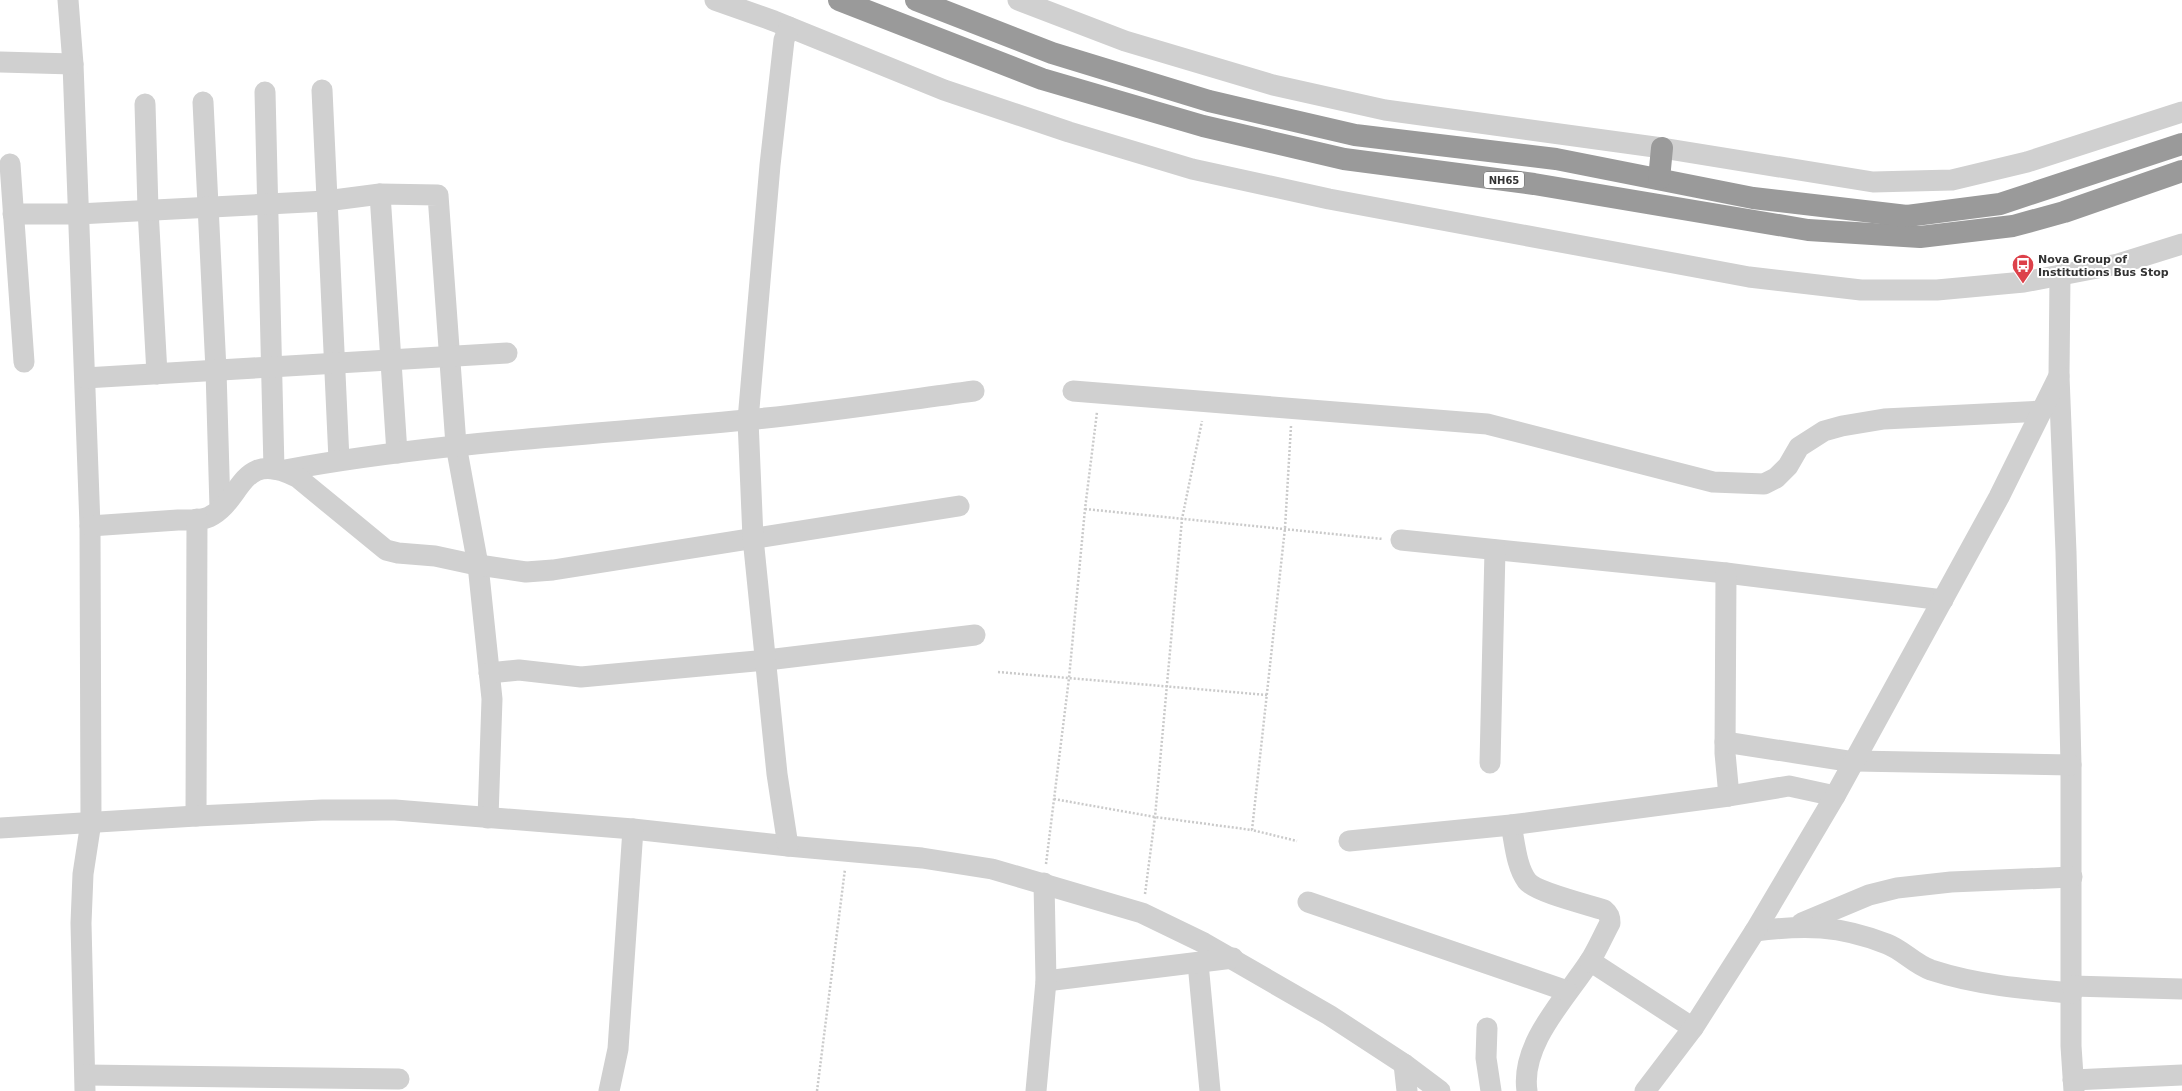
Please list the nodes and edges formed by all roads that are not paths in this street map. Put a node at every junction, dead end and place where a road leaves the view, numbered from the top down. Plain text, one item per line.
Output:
1 (68, 0) edge
2 (715, 0) edge
3 (840, 0) edge
4 (916, 0) edge
5 (1018, 0) edge
6 (789, 27) junction
7 (0, 62) edge
8 (73, 64) junction
9 (322, 90) dead end
10 (265, 92) dead end
11 (203, 102) dead end
12 (145, 104) dead end
13 (2182, 112) edge
14 (2182, 144) edge
15 (1662, 148) junction
16 (10, 164) dead end
17 (2182, 171) edge
18 (1658, 179) junction
19 (380, 194) junction
20 (326, 201) junction
21 (268, 203) junction
22 (209, 206) junction
23 (148, 209) junction
24 (13, 214) junction
25 (78, 214) junction
26 (2182, 244) edge
27 (2060, 275) junction
28 (507, 353) dead end
29 (449, 357) junction
30 (390, 360) junction
31 (24, 362) dead end
32 (335, 364) junction
33 (270, 367) junction
34 (216, 370) junction
35 (157, 374) junction
36 (2060, 376) junction
37 (85, 378) junction
38 (974, 391) dead end
39 (1073, 391) dead end
40 (2042, 411) junction
41 (748, 420) junction
42 (456, 445) junction
43 (396, 453) junction
44 (339, 460) junction
45 (279, 470) junction
46 (959, 506) dead end
47 (220, 508) junction
48 (197, 519) junction
49 (90, 526) junction
50 (753, 538) junction
51 (1401, 540) road end
52 (1495, 550) junction
53 (478, 565) junction
54 (1726, 573) junction
55 (1943, 600) junction
56 (975, 635) dead end
57 (767, 660) junction
58 (489, 673) junction
59 (1726, 742) junction
60 (1854, 762) junction
61 (1490, 763) dead end
62 (2071, 765) junction
63 (1729, 796) junction
64 (1835, 796) junction
65 (196, 816) junction
66 (488, 818) junction
67 (91, 822) junction
68 (1511, 825) junction
69 (0, 828) edge
70 (633, 829) junction
71 (1349, 840) dead end
72 (788, 846) junction
73 (2072, 877) junction
74 (1044, 883) junction
75 (1308, 902) dead end
76 (1796, 926) junction
77 (1755, 932) junction
78 (1233, 958) junction
79 (1590, 961) junction
80 (1198, 963) junction
81 (1046, 981) junction
82 (2182, 989) edge
83 (2072, 990) junction
84 (1567, 991) junction
85 (1487, 1028) dead end
86 (1693, 1028) junction
87 (1404, 1064) junction
88 (2075, 1075) edge
89 (2182, 1075) edge
90 (399, 1079) dead end
91 (86, 1083) edge
92 (609, 1091) edge
93 (1036, 1091) edge
94 (1210, 1091) edge
95 (1407, 1091) edge
96 (1440, 1091) edge
97 (1491, 1091) edge
98 (1527, 1091) edge
99 (1645, 1091) edge

1 - 8 street
2 - 6 street
3 - 17 highway, NH65
4 - 18 highway
5 - 15 street
6 - 27 street
6 - 41 street
7 - 8 street
8 - 25 street
9 - 20 street
10 - 21 street
11 - 22 street
12 - 23 street
13 - 15 street
14 - 18 highway
15 - 18 highway
16 - 24 street
19 - 20 street
19 - 29 street
19 - 30 street
20 - 21 street
20 - 32 street
21 - 22 street
21 - 33 street
22 - 23 street
22 - 34 street
23 - 25 street
23 - 35 street
24 - 25 street
24 - 31 street
25 - 37 street
26 - 27 street
27 - 36 street
28 - 29 street
29 - 30 street
29 - 42 street
30 - 32 street
30 - 43 street
32 - 33 street
32 - 44 street
33 - 34 street
33 - 45 street
34 - 35 street
34 - 47 street
35 - 37 street
36 - 40 street
36 - 62 street
37 - 49 street
38 - 41 street
39 - 40 street
40 - 55 street
41 - 42 street
41 - 50 street
42 - 43 street
42 - 53 street
43 - 44 street
44 - 45 street
45 - 47 street
45 - 53 street
46 - 50 street
47 - 48 street
48 - 49 street
48 - 65 street
49 - 67 street
50 - 53 street
50 - 57 street
51 - 52 street
52 - 54 street
52 - 61 street
53 - 58 street
54 - 55 street
54 - 59 street
55 - 60 street
56 - 57 street
57 - 58 street
57 - 72 street
58 - 66 street
59 - 60 street
59 - 63 street
60 - 62 street
60 - 64 street
62 - 73 street
63 - 64 street
63 - 68 street
64 - 77 street
65 - 66 street
65 - 67 street
66 - 70 street
67 - 69 street
67 - 91 street
68 - 71 street
68 - 79 street
70 - 72 street
70 - 92 street
72 - 74 street
73 - 76 street
73 - 83 street
74 - 78 street
74 - 81 street
75 - 84 street
76 - 77 street
76 - 83 street
77 - 86 street
78 - 80 street
78 - 87 street
79 - 84 street
79 - 86 street
80 - 81 street
80 - 94 street
81 - 93 street
82 - 83 street
83 - 88 street
84 - 98 street
85 - 97 street
86 - 99 street
87 - 95 street
87 - 96 street
88 - 89 street
90 - 91 street

